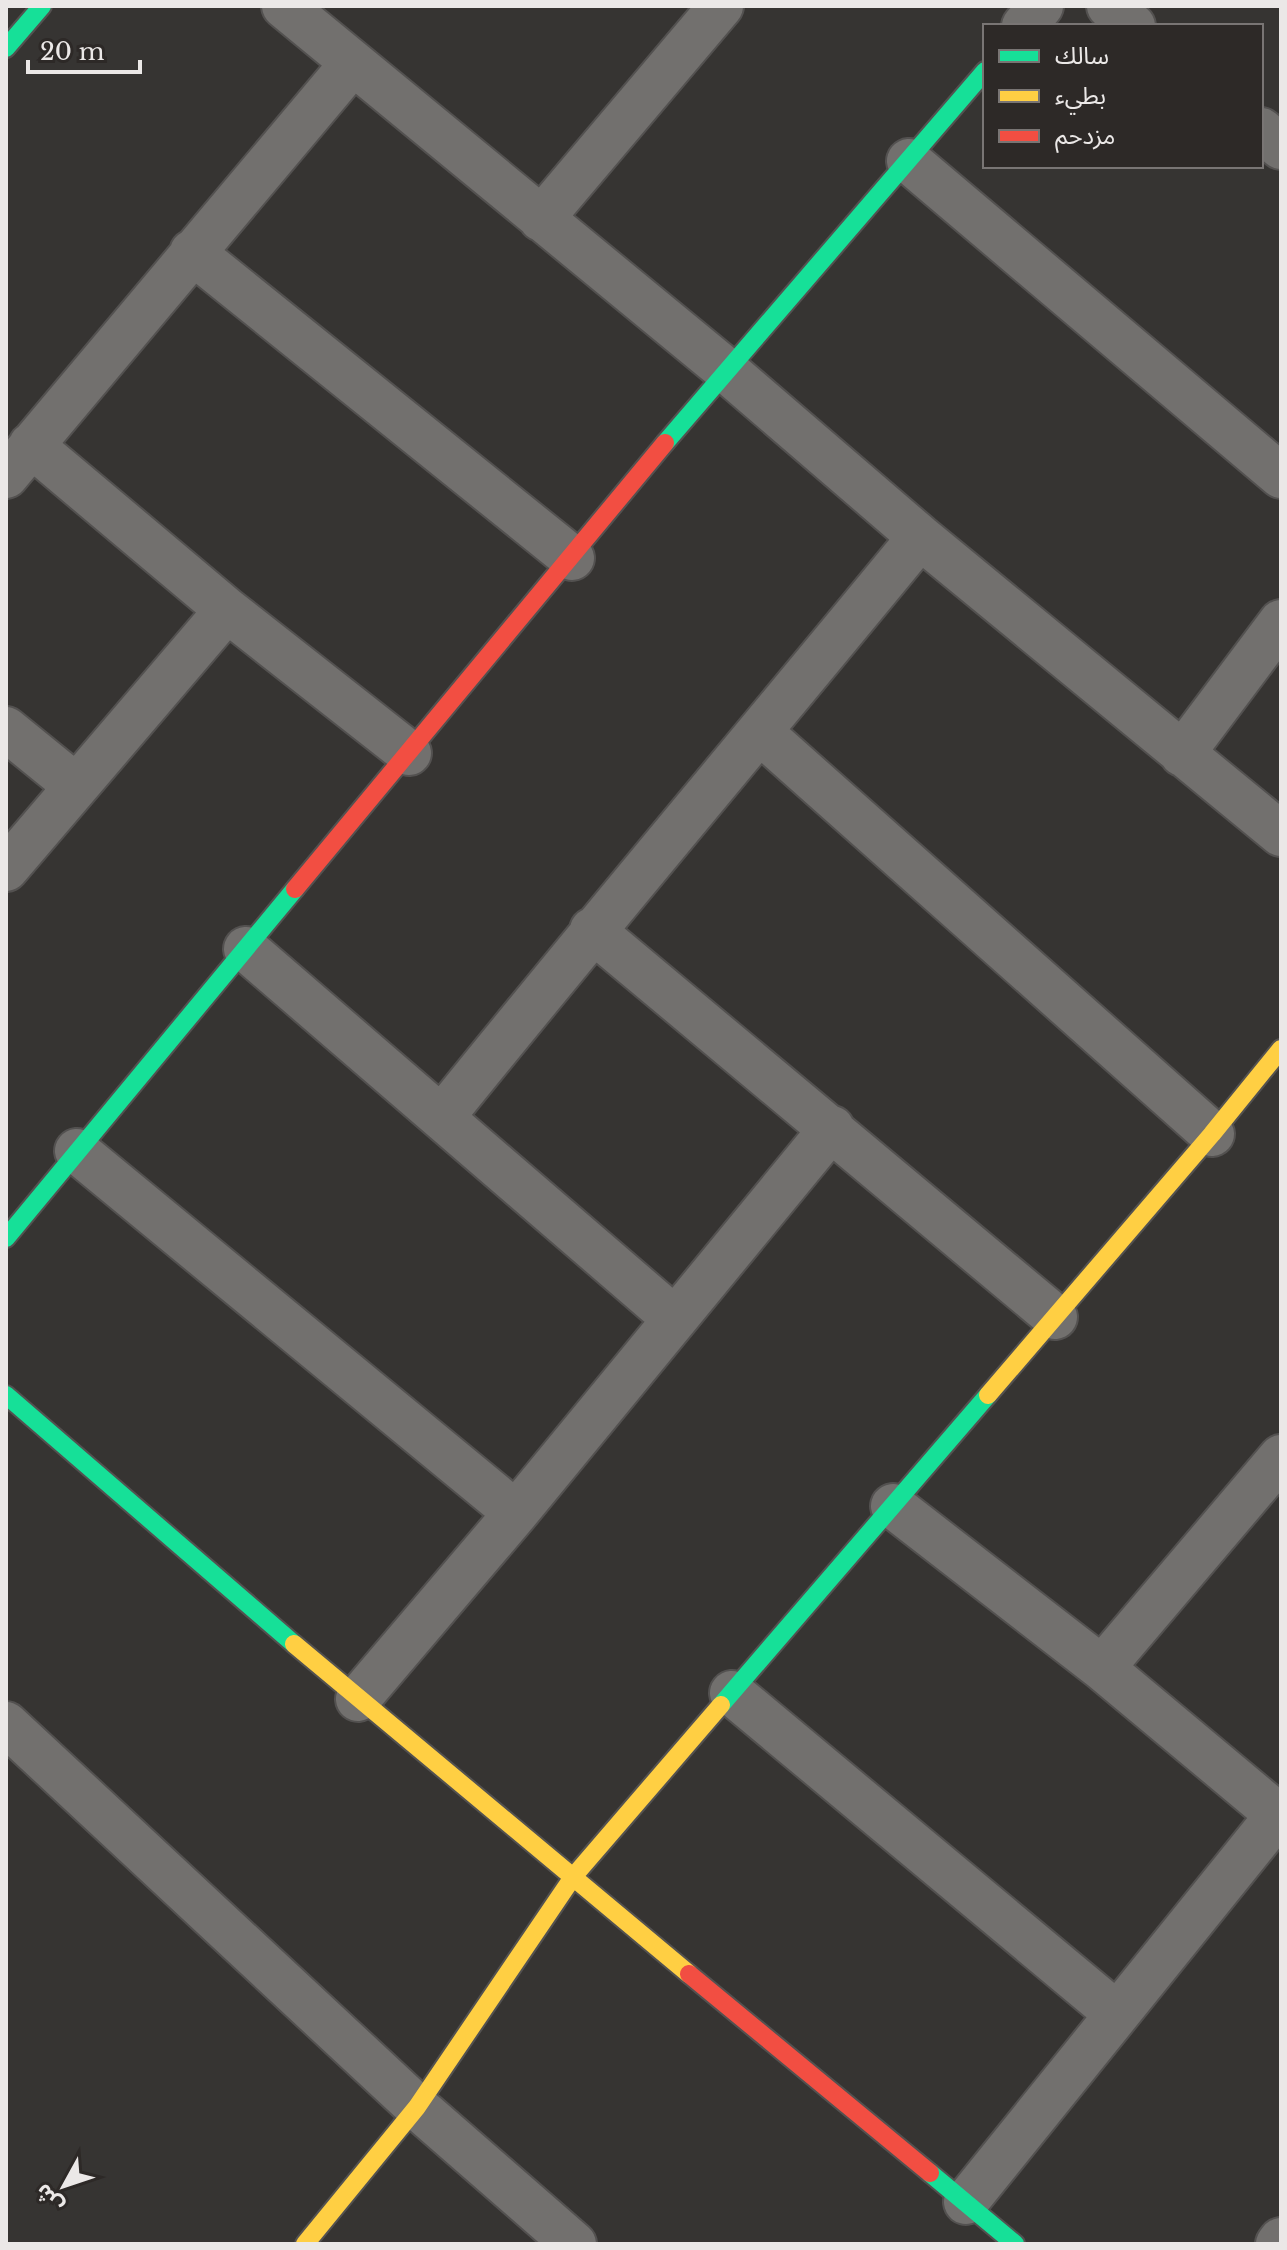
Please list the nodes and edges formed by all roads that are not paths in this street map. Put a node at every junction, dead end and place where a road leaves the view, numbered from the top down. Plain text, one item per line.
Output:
1 (42, 6) edge
2 (284, 6) edge
3 (1041, 6) edge
4 (1109, 6) edge
5 (714, 9) edge
6 (1026, 24) edge
7 (1131, 24) edge
8 (6, 48) edge
9 (352, 64) junction
10 (983, 73) edge
11 (1263, 132) edge
12 (1281, 147) edge
13 (909, 161) junction
14 (541, 219) junction
15 (192, 252) junction
16 (726, 370) junction
17 (18, 460) edge
18 (1281, 476) edge
19 (920, 537) junction
20 (572, 558) junction
21 (227, 610) junction
22 (1281, 622) edge
23 (6, 729) edge
24 (760, 732) junction
25 (409, 753) junction
26 (1182, 754) junction
27 (76, 786) junction
28 (1281, 834) edge
29 (6, 869) edge
30 (592, 930) junction
31 (246, 949) junction
32 (1281, 1049) edge
33 (442, 1117) junction
34 (832, 1128) junction
35 (1212, 1134) junction
36 (77, 1151) junction
37 (6, 1238) edge
38 (1055, 1317) junction
39 (675, 1319) junction
40 (6, 1395) edge
41 (1277, 1471) edge
42 (893, 1506) junction
43 (516, 1513) junction
44 (1102, 1668) junction
45 (732, 1693) junction
46 (358, 1699) junction
47 (6, 1724) edge
48 (1280, 1813) edge
49 (573, 1877) junction
50 (1117, 2014) junction
51 (417, 2107) junction
52 (966, 2202) junction
53 (305, 2244) edge
54 (574, 2244) edge
55 (1015, 2244) edge

1 - 8 street
2 - 9 street
3 - 6 street
4 - 7 street
5 - 14 street
9 - 14 street
9 - 15 street
10 - 13 street
11 - 12 street
13 - 16 street
13 - 18 street
14 - 16 street
15 - 17 street
15 - 20 street
16 - 19 street
16 - 20 street
17 - 21 street
19 - 24 street
19 - 26 street
20 - 25 street
21 - 25 street
21 - 27 street
22 - 26 street
23 - 27 street
24 - 30 street
24 - 35 street
25 - 31 street
26 - 28 street
27 - 29 street
30 - 33 street
30 - 34 street
31 - 33 street
31 - 36 street
32 - 35 street
33 - 39 street
34 - 38 street
34 - 39 street
35 - 38 street
36 - 37 street
36 - 43 street
38 - 42 street
39 - 43 street
40 - 46 street
41 - 44 street
42 - 44 street
42 - 45 street
43 - 46 street
44 - 48 street
45 - 49 street
45 - 50 street
46 - 49 street
47 - 51 street
48 - 50 street
49 - 51 street
49 - 52 street
50 - 52 street
51 - 53 street
51 - 54 street
52 - 55 street

